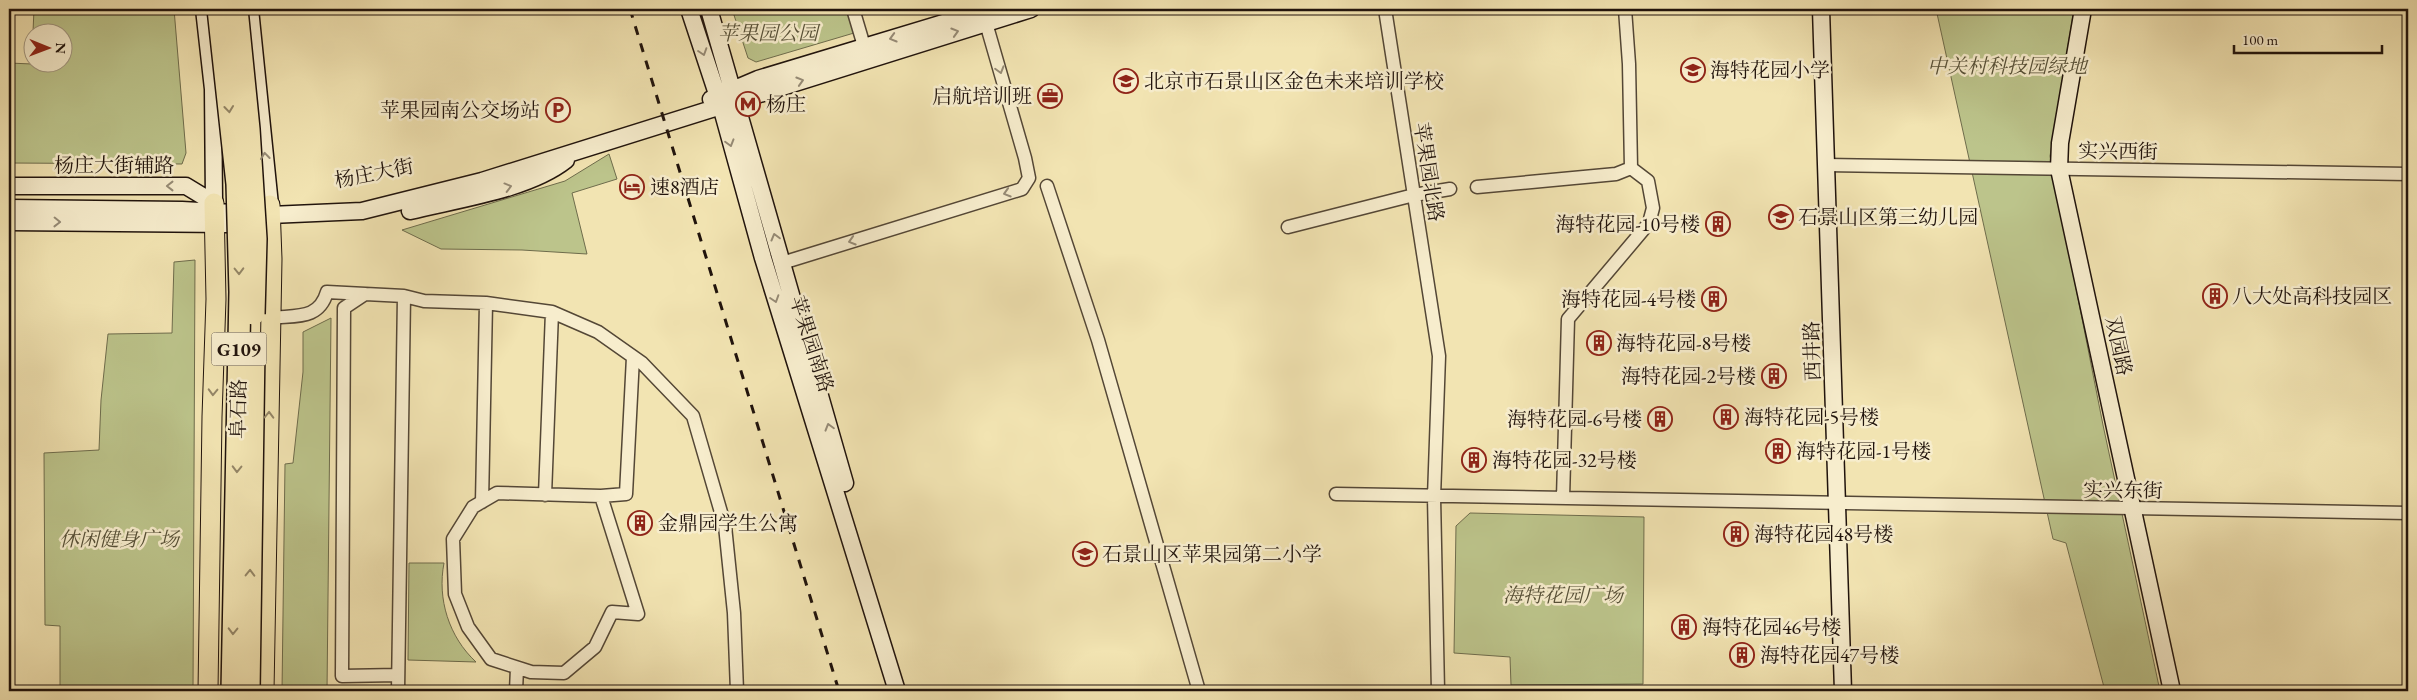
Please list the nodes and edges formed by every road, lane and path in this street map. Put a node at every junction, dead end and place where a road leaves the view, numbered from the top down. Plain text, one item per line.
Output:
1 (198, 9) edge
2 (204, 9) edge
3 (218, 9) edge
4 (237, 9) edge
5 (250, 9) edge
6 (689, 9) edge
7 (709, 9) edge
8 (853, 9) edge
9 (1031, 9) edge
10 (1385, 9) edge
11 (1625, 9) edge
12 (1821, 9) edge
13 (2083, 9) edge
14 (992, 15) edge
15 (206, 27) junction
16 (864, 46) junction
17 (735, 95) junction
18 (719, 101) junction
19 (1826, 165) junction
20 (1632, 168) junction
21 (2059, 169) junction
22 (2408, 174) edge
23 (9, 186) edge
24 (1047, 186) dead end
25 (1477, 187) dead end
26 (1450, 189) dead end
27 (1414, 195) junction
28 (9, 197) edge
29 (9, 208) edge
30 (215, 213) junction
31 (270, 215) junction
32 (9, 222) edge
33 (1288, 227) dead end
34 (782, 263) junction
35 (365, 294) junction
36 (404, 296) junction
37 (216, 299) junction
38 (271, 299) junction
39 (486, 303) junction
40 (552, 312) junction
41 (271, 318) junction
42 (633, 357) junction
43 (1336, 494) dead end
44 (545, 495) junction
45 (602, 496) junction
46 (1434, 497) junction
47 (1563, 498) junction
48 (482, 502) junction
49 (1838, 503) junction
50 (2134, 509) junction
51 (2408, 513) edge
52 (517, 668) junction
53 (398, 675) junction
54 (208, 691) edge
55 (232, 691) edge
56 (249, 691) edge
57 (264, 691) edge
58 (398, 691) edge
59 (516, 691) edge
60 (737, 691) edge
61 (897, 691) edge
62 (908, 691) edge
63 (1199, 691) edge
64 (1438, 691) edge
65 (1843, 691) edge
66 (2172, 691) edge

1 - 15 main road
2 - 15 main road, 阜石路
3 -> 55 highway, 阜石路 / G109, bridge
56 -> 4 highway, 阜石路 / G109, bridge
31 -> 5 main road, 阜石路
6 -> 18 main road, 苹果园南路
7 - 17 main road, 苹果园南路
8 - 16 street
9 - 14 main road
10 - 27 street, 苹果园北路
11 - 20 street
12 - 19 main road, 西井路
13 - 21 main road, 双园路
14 -> 16 main road
17 -> 14 main road
14 -> 34 street
15 - 30 main road, 阜石路
16 - 17 main road
17 - 18 main road, 杨庄大街
34 -> 17 main road, 苹果园南路
18 - 31 main road, 杨庄大街
31 -> 18 main road, 杨庄大街
18 -> 61 main road, 苹果园南路
19 - 21 street, 实兴西街
19 - 49 main road, 西井路
20 - 25 street
20 - 47 street
21 - 22 street, 实兴西街
21 - 50 main road, 双园路
30 -> 23 main road, 杨庄大街辅路
24 - 63 street
26 - 27 street
27 - 33 street
27 - 46 street, 苹果园北路
28 - 30 main road, 杨庄大街
29 - 30 main road
30 - 31 main road, 杨庄大街
32 -> 30 main road, 杨庄大街
30 - 37 main road, 阜石路
31 - 38 main road, 阜石路
62 -> 34 main road, 苹果园南路
35 - 36 street
35 - 41 street
35 - 53 street
36 - 39 street
36 - 53 street
37 - 38 main road
37 -> 54 main road, 阜石路
38 - 41 main road, 阜石路
39 - 40 street
39 - 48 street
40 - 42 street
40 - 44 street
57 -> 41 main road, 阜石路
42 - 45 street
42 - 60 street
43 - 46 street, 实兴东街
44 - 45 street
44 - 48 street
45 - 52 street
46 - 47 street, 实兴东街
46 - 64 street, 苹果园北路
47 - 49 street, 实兴东街
48 - 52 street
49 - 50 street, 实兴东街
49 - 65 main road, 西井路
50 - 51 street, 实兴东街
50 - 66 main road, 双园路
52 - 59 street
53 - 58 street

